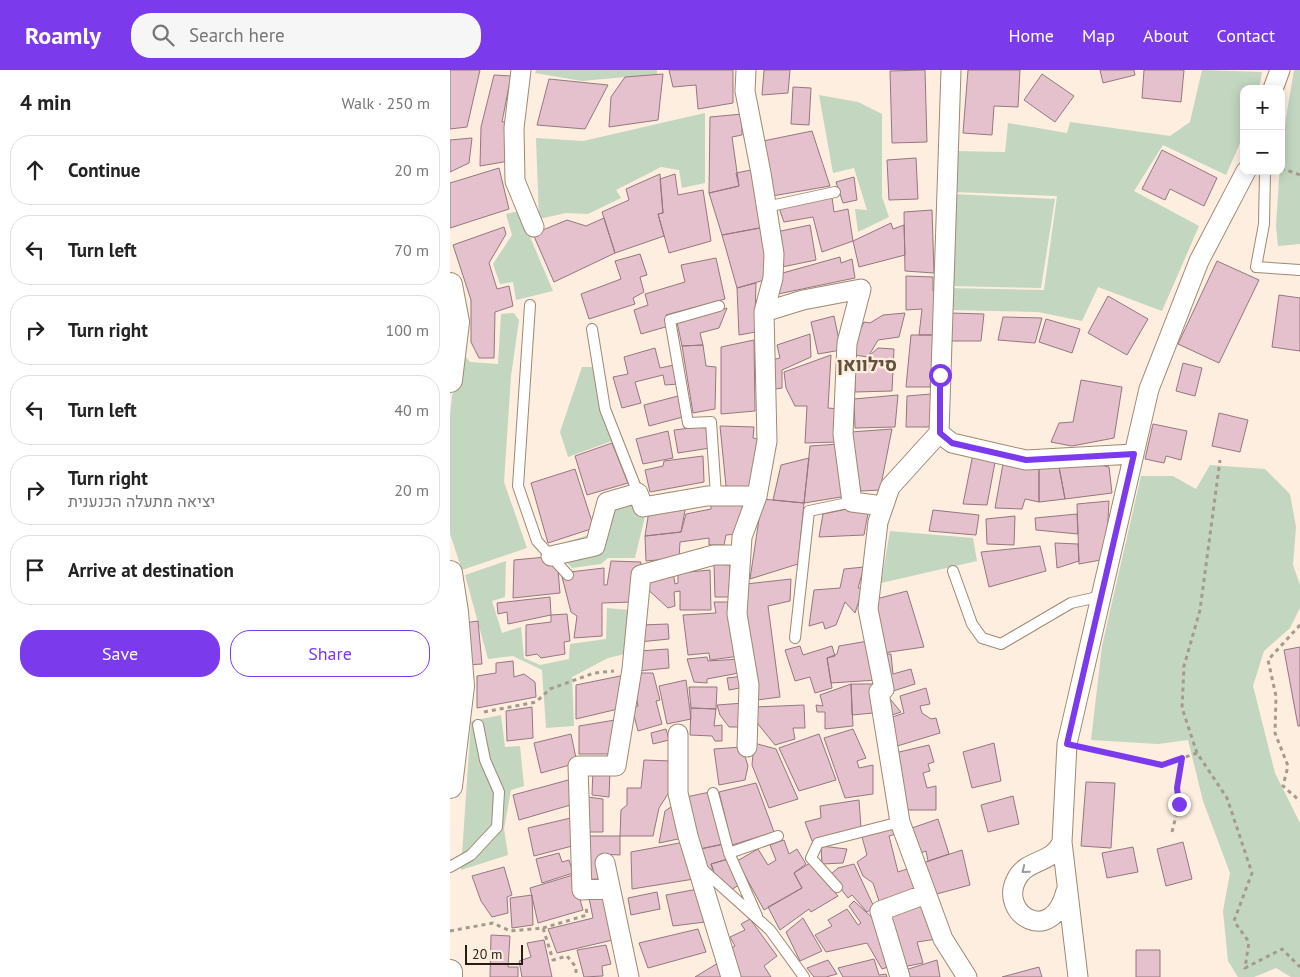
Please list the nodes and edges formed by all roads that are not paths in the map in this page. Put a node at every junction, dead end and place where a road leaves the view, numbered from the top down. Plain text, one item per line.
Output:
1 (521, 70) edge
2 (746, 70) edge
3 (951, 70) edge
4 (1280, 70) edge
5 (1274, 85) edge
6 (1244, 175) edge
7 (1265, 175) edge
8 (835, 192) dead end
9 (766, 207) junction
10 (534, 227) dead end
11 (1300, 270) edge
12 (450, 285) edge
13 (530, 305) dead end
14 (719, 306) dead end
15 (764, 312) junction
16 (592, 329) dead end
17 (450, 380) edge
18 (940, 433) junction
19 (1134, 454) junction
20 (638, 493) junction
21 (716, 495) junction
22 (758, 496) junction
23 (852, 502) junction
24 (882, 506) junction
25 (741, 555) junction
26 (551, 556) junction
27 (953, 571) dead end
28 (450, 573) edge
29 (568, 575) dead end
30 (1102, 596) junction
31 (795, 638) dead end
32 (468, 721) junction
33 (678, 734) dead end
34 (747, 747) dead end
35 (450, 786) edge
36 (713, 793) dead end
37 (900, 822) junction
38 (778, 836) dead end
39 (1062, 842) junction
40 (730, 853) junction
41 (695, 862) junction
42 (605, 863) dead end
43 (450, 867) edge
44 (837, 887) dead end
45 (610, 888) junction
46 (1067, 889) junction
47 (926, 894) junction
48 (759, 920) junction
49 (450, 972) edge
50 (450, 977) edge
51 (629, 977) edge
52 (731, 977) edge
53 (804, 977) edge
54 (900, 977) edge
55 (967, 977) edge
56 (1078, 977) edge

1 - 10 street
2 - 9 street
3 - 18 street
4 - 5 street
6 - 19 street
7 - 11 lane
8 - 9 lane
9 - 15 street
12 - 17 street
13 - 26 lane
14 - 21 lane
15 - 22 street
15 - 23 street
16 - 20 lane
18 - 19 street
18 - 24 street
19 - 30 street
20 - 21 street
20 - 26 street
21 - 22 street
22 - 25 street
23 - 24 street
23 - 31 lane
24 - 37 street
25 - 34 street
25 - 45 street
26 - 29 lane
27 - 30 lane
28 - 32 street
30 - 39 street
32 - 35 street
32 - 43 lane
33 - 41 street
36 - 40 lane
37 - 44 lane
37 - 47 street
38 - 40 lane
39 - 46 street
39 -> 46 street
40 - 48 lane
41 - 48 lane
41 - 52 street
42 - 45 street
45 - 51 street
46 - 56 street
47 - 54 street
47 - 55 street
48 - 53 lane
49 - 50 street

